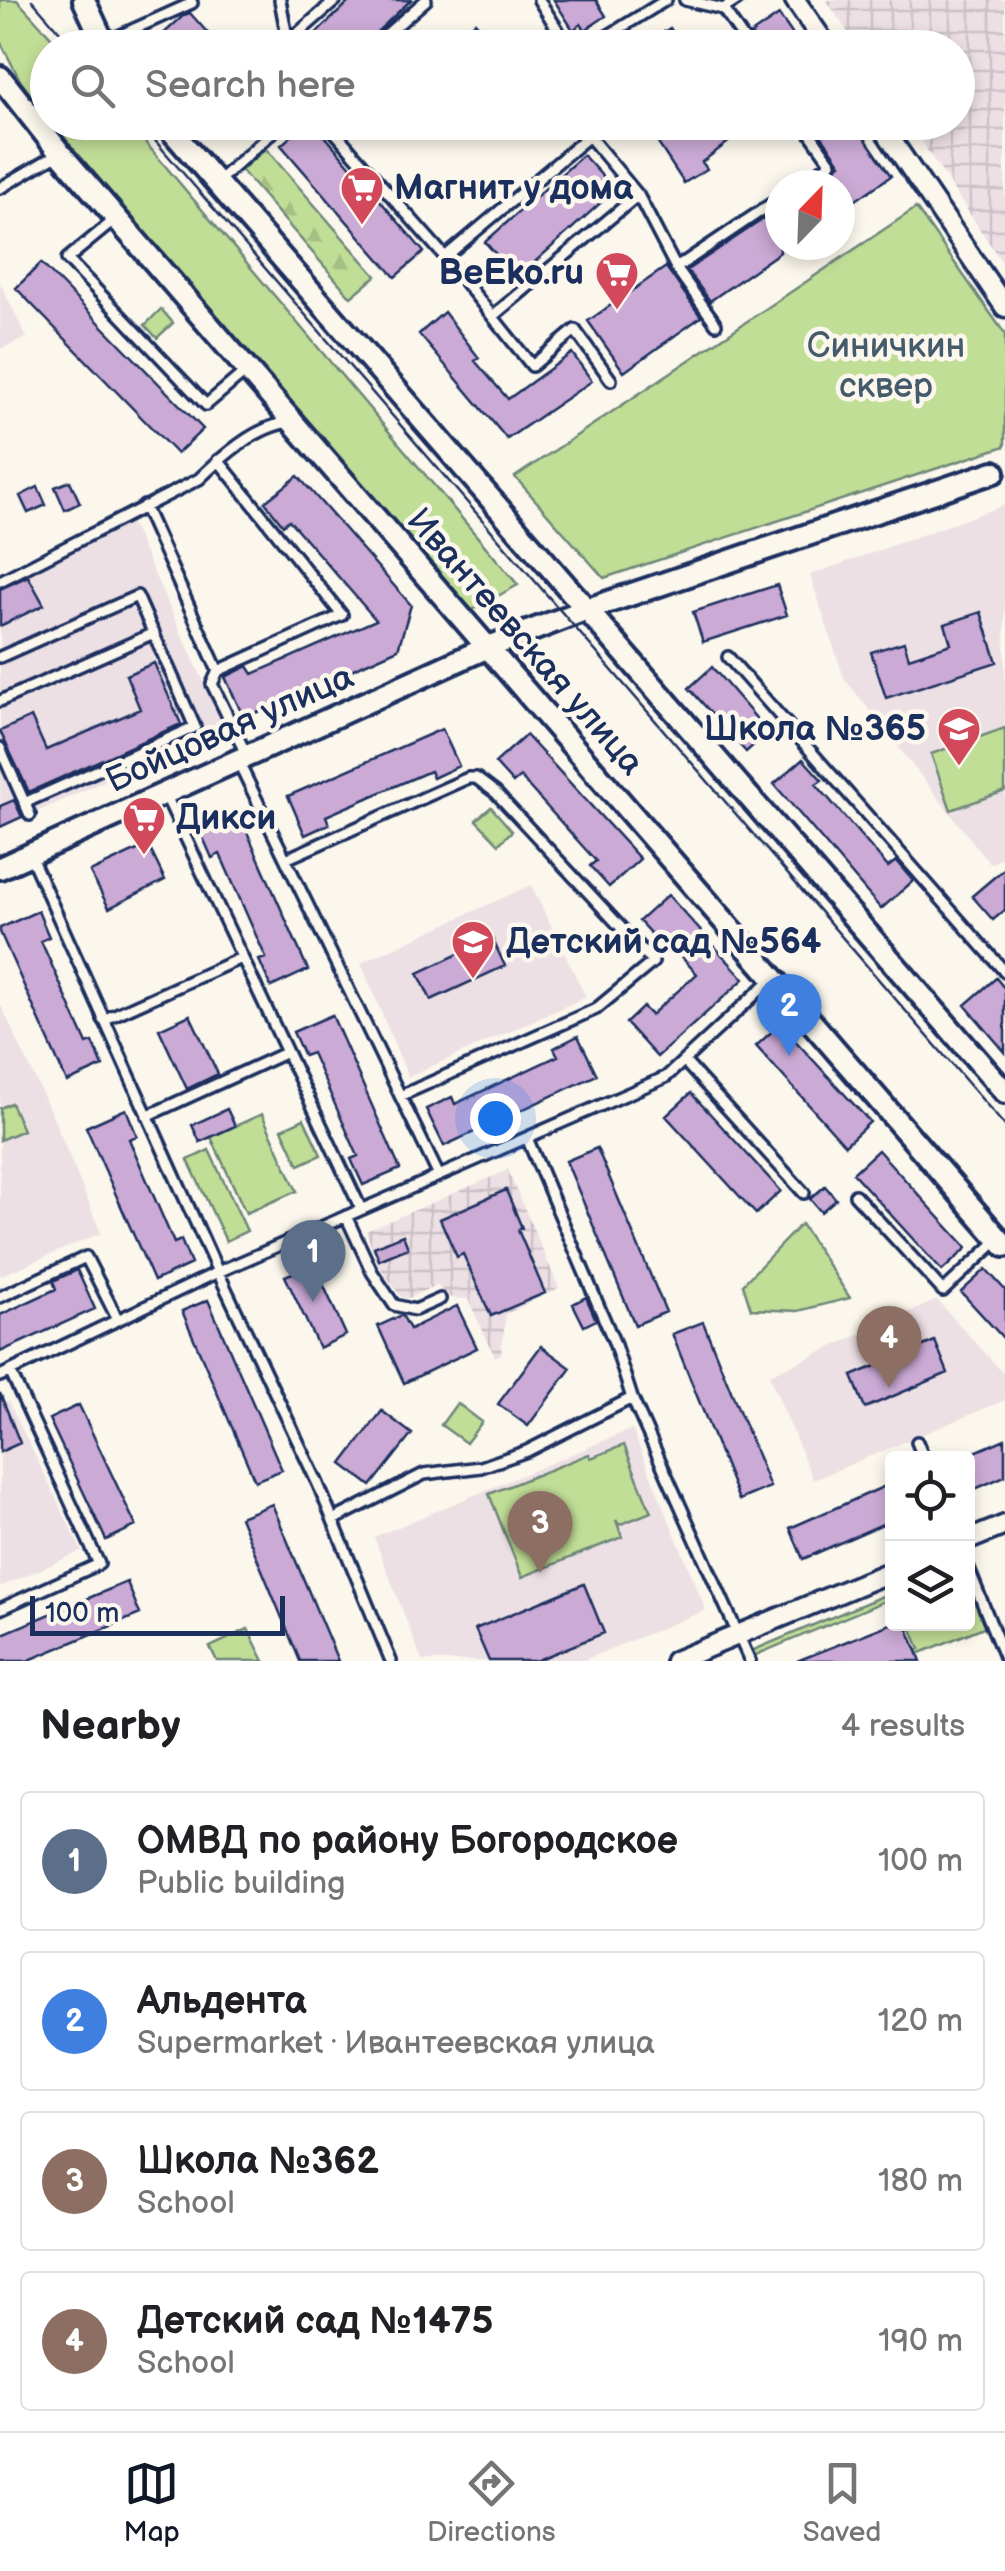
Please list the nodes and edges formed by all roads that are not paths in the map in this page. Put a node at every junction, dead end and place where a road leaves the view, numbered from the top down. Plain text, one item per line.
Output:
1 (84, 0) edge
2 (190, 0) edge
3 (280, 0) edge
4 (336, 0) edge
5 (426, 0) edge
6 (538, 0) edge
7 (666, 0) edge
8 (684, 0) edge
9 (736, 0) edge
10 (795, 0) edge
11 (723, 9) junction
12 (98, 30) edge
13 (137, 30) edge
14 (287, 30) edge
15 (305, 30) edge
16 (392, 30) edge
17 (557, 30) edge
18 (617, 30) edge
19 (738, 30) edge
20 (816, 30) edge
21 (0, 76) edge
22 (30, 114) edge
23 (50, 140) edge
24 (179, 140) edge
25 (264, 140) edge
26 (342, 140) edge
27 (585, 140) edge
28 (593, 140) edge
29 (814, 140) edge
30 (891, 140) edge
31 (60, 153) junction
32 (822, 170) edge
33 (216, 183) junction
34 (0, 188) edge
35 (638, 196) junction
36 (765, 208) edge
37 (118, 218) junction
38 (445, 256) junction
39 (676, 268) junction
40 (1005, 307) edge
41 (494, 315) junction
42 (716, 324) dead end
43 (248, 369) junction
44 (611, 380) dead end
45 (292, 421) junction
46 (218, 460) junction
47 (999, 472) edge
48 (144, 506) junction
49 (0, 581) edge
50 (585, 610) junction
51 (154, 634) junction
52 (486, 648) junction
53 (0, 657) edge
54 (728, 657) dead end
55 (218, 671) junction
56 (0, 701) edge
57 (0, 748) edge
58 (243, 759) junction
59 (164, 793) junction
60 (24, 803) junction
61 (30, 815) dead end
62 (30, 854) junction
63 (286, 859) junction
64 (0, 868) edge
65 (241, 958) junction
66 (1005, 972) edge
67 (774, 978) junction
68 (103, 1020) junction
69 (286, 1052) junction
70 (684, 1061) junction
71 (1005, 1092) edge
72 (400, 1096) junction
73 (147, 1116) junction
74 (527, 1138) junction
75 (438, 1176) junction
76 (804, 1193) dead end
77 (855, 1195) dead end
78 (361, 1209) junction
79 (346, 1216) junction
80 (1002, 1242) edge
81 (218, 1272) junction
82 (0, 1296) edge
83 (440, 1299) dead end
84 (118, 1320) junction
85 (5, 1374) edge
86 (632, 1398) junction
87 (918, 1442) dead end
88 (921, 1451) edge
89 (332, 1520) junction
90 (1005, 1525) edge
91 (975, 1537) edge
92 (885, 1574) edge
93 (975, 1584) edge
94 (0, 1609) edge
95 (740, 1634) junction
96 (1005, 1659) edge
97 (391, 1661) edge
98 (675, 1661) edge
99 (750, 1661) edge

1 - 12 street
2 - 13 lane
3 - 14 lane
4 - 15 lane
5 - 16 lane
6 - 17 lane
7 - 18 lane
8 - 11 lane
9 - 11 lane
10 - 20 street
11 - 19 lane
21 - 22 street, Ивантеевская улица
23 - 31 street, Ивантеевская улица
24 - 33 street, Ивантеевская улица
25 - 33 lane
26 - 38 lane
27 - 38 lane
28 - 35 lane
29 - 32 lane
30 - 40 street
31 - 34 lane
31 - 37 street, Ивантеевская улица
33 - 50 street, Ивантеевская улица
35 - 39 lane
35 - 41 lane
36 - 39 lane
37 - 43 street, Ивантеевская улица
37 - 43 lane
38 - 41 lane
39 - 42 lane
41 - 44 lane
43 - 45 street, Ивантеевская улица
45 - 46 lane
45 - 52 street, Ивантеевская улица
46 - 48 lane
46 - 55 lane
47 - 50 street, Бойцовая улица
48 - 49 lane
48 - 55 lane
50 - 52 street, Бойцовая улица
50 - 71 street, Ивантеевская улица
51 - 53 lane
51 - 56 lane
51 - 60 lane
52 - 58 street, Бойцовая улица
52 - 67 street, Ивантеевская улица
54 - 66 lane
55 - 58 lane
57 - 60 lane
58 - 59 street, Бойцовая улица
58 - 63 lane
59 - 62 street, Бойцовая улица
59 - 65 lane
60 - 61 lane
62 - 64 street, Бойцовая улица
62 - 68 lane
63 - 72 lane
63 - 72 lane
65 - 68 lane
65 - 69 lane
67 - 70 lane
67 - 80 street, Ивантеевская улица
68 - 73 lane
69 - 73 lane
69 - 78 lane
70 - 74 lane
70 - 76 lane
72 - 75 lane
73 - 81 lane
74 - 75 lane
74 - 86 lane
75 - 78 lane
77 - 80 lane
78 - 79 lane
79 - 81 lane
79 - 83 lane
81 - 84 lane
81 - 89 lane
82 - 84 lane
84 - 85 lane
85 - 94 lane
86 - 89 lane
86 - 95 lane
87 - 88 lane
89 - 97 lane
90 - 91 street
92 - 95 street
93 - 96 lane
95 - 98 street
95 - 99 lane

